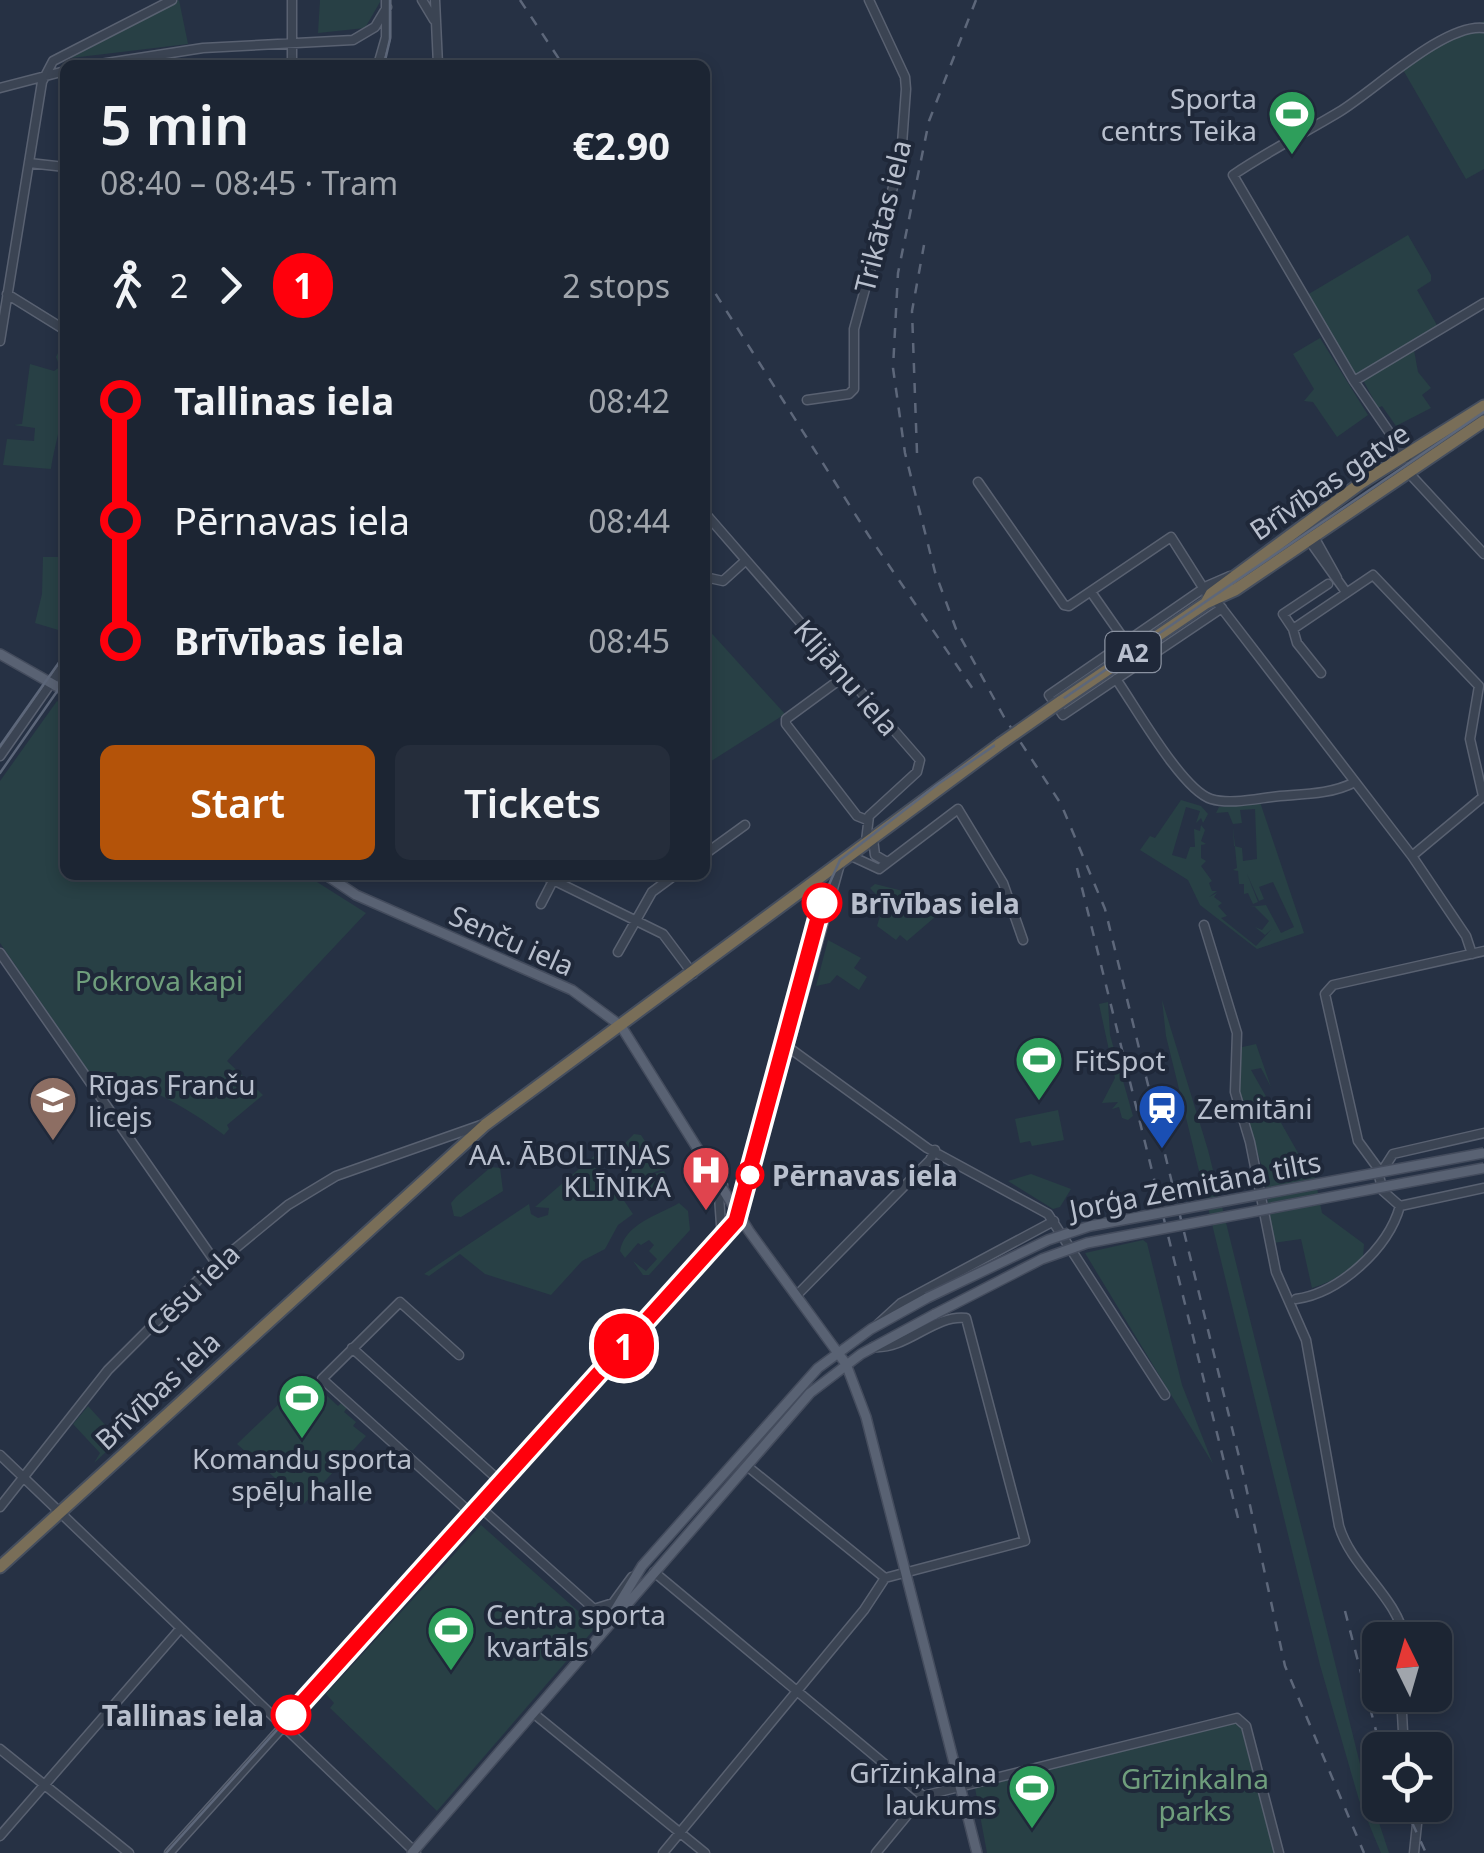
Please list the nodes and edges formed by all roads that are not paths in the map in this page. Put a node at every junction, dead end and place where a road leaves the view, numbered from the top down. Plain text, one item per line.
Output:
1 (172, 0) edge
2 (292, 0) edge
3 (422, 0) edge
4 (435, 0) edge
5 (870, 0) edge
6 (386, 4) edge
7 (436, 24) junction
8 (1484, 28) edge
9 (290, 44) junction
10 (196, 50) junction
11 (128, 60) edge
12 (197, 60) edge
13 (292, 60) edge
14 (380, 60) edge
15 (438, 60) edge
16 (60, 72) edge
17 (48, 75) junction
18 (0, 88) edge
19 (29, 163) junction
20 (60, 166) edge
21 (0, 253) edge
22 (14, 255) junction
23 (8, 294) junction
24 (1484, 304) edge
25 (60, 327) edge
26 (0, 341) edge
27 (1354, 380) junction
28 (807, 400) dead end
29 (1484, 406) edge
30 (1484, 421) edge
31 (1407, 458) junction
32 (1408, 472) junction
33 (978, 482) dead end
34 (710, 520) edge
35 (1311, 538) junction
36 (1484, 554) edge
37 (746, 561) junction
38 (710, 578) edge
39 (1328, 584) dead end
40 (1092, 592) junction
41 (1346, 592) junction
42 (1212, 599) junction
43 (1293, 629) junction
44 (1126, 642) junction
45 (0, 654) edge
46 (60, 671) edge
47 (1320, 674) dead end
48 (846, 675) junction
49 (1116, 679) junction
50 (52, 682) junction
51 (60, 688) edge
52 (1057, 704) junction
53 (0, 756) edge
54 (1355, 782) junction
55 (1484, 796) edge
56 (867, 820) junction
57 (745, 825) dead end
58 (871, 838) junction
59 (710, 850) edge
60 (1412, 856) junction
61 (846, 858) junction
62 (888, 862) junction
63 (334, 880) edge
64 (553, 880) edge
65 (558, 880) edge
66 (668, 880) edge
67 (541, 904) dead end
68 (636, 920) junction
69 (1204, 925) dead end
70 (1023, 940) dead end
71 (1484, 951) edge
72 (618, 952) dead end
73 (0, 953) edge
74 (1472, 954) junction
75 (693, 974) junction
76 (621, 1026) junction
77 (788, 1047) junction
78 (485, 1125) junction
79 (1484, 1133) edge
80 (437, 1141) junction
81 (457, 1148) junction
82 (1362, 1149) junction
83 (934, 1150) junction
84 (1484, 1153) edge
85 (1386, 1159) junction
86 (1484, 1168) edge
87 (1380, 1171) junction
88 (723, 1185) junction
89 (1484, 1188) edge
90 (1400, 1206) junction
91 (741, 1217) junction
92 (1054, 1221) junction
93 (722, 1239) junction
94 (216, 1263) junction
95 (797, 1295) junction
96 (1294, 1302) junction
97 (878, 1325) junction
98 (873, 1347) junction
99 (352, 1348) junction
100 (837, 1352) junction
101 (459, 1355) dead end
102 (846, 1364) junction
103 (1165, 1395) dead end
104 (0, 1455) edge
105 (747, 1466) junction
106 (21, 1476) junction
107 (502, 1484) junction
108 (0, 1507) edge
109 (481, 1508) junction
110 (60, 1514) junction
111 (474, 1516) junction
112 (642, 1566) junction
113 (0, 1567) edge
114 (654, 1572) junction
115 (905, 1572) junction
116 (886, 1578) junction
117 (1400, 1622) edge
118 (606, 1628) junction
119 (180, 1629) junction
120 (798, 1690) junction
121 (533, 1712) junction
122 (283, 1727) junction
123 (0, 1749) edge
124 (45, 1786) junction
125 (959, 1786) junction
126 (923, 1796) junction
127 (1417, 1822) edge
128 (680, 1832) junction
129 (0, 1836) edge
130 (414, 1852) edge
131 (129, 1853) edge
132 (169, 1853) edge
133 (662, 1853) edge
134 (705, 1853) edge
135 (876, 1853) edge
136 (976, 1853) edge
137 (1279, 1853) edge
138 (1414, 1853) edge

1 - 17 street
2 - 9 street
3 - 7 street
4 - 7 street
5 - 28 street, Trikātas iela
6 - 9 street
6 - 14 street
7 - 15 street
8 - 27 street
9 - 10 street
9 - 13 street
10 - 11 street
10 - 12 street
16 - 17 street
17 - 18 street
17 - 19 street
19 - 20 street
19 - 22 street
21 - 22 street
22 - 23 street
23 - 25 street
23 - 26 street
24 - 27 street
27 - 31 street
29 - 31 highway, Brīvības gatve / A2
30 - 32 highway, Brīvības gatve / A2
31 - 42 highway, Brīvības gatve / A2
32 - 35 highway, Brīvības gatve / A2
32 - 36 street
33 - 40 street
34 - 37 street, Klijānu iela
35 - 41 street
35 - 42 highway, Brīvības gatve / A2
37 - 38 street
37 - 48 street, Klijānu iela
39 - 43 street
40 - 42 street
40 - 44 street
41 - 43 street
41 - 55 street
42 - 44 street, Brīvības gatve
42 - 49 street, Brīvības gatve
42 - 52 highway, Brīvības gatve / A2
42 - 54 street
43 - 47 street
44 - 52 street, Brīvības gatve
45 - 50 main road
46 - 50 street
48 - 56 street, Klijānu iela
48 - 56 street
49 - 52 street, Brīvības gatve
49 - 54 street
50 - 51 main road
50 - 53 street
52 - 58 highway, Brīvības iela / A2, bridge
54 - 60 street
55 - 60 street
56 - 58 street
57 - 59 street
58 - 61 highway, Brīvības iela / A2
58 - 62 street
60 - 74 street
61 - 62 street
61 - 75 highway, Brīvības iela / A2
61 - 77 street
62 - 70 street
63 - 76 main road, Senču iela
64 - 67 street
65 - 68 street
66 - 68 street
68 - 72 street
68 - 75 street
69 - 96 street
71 - 74 street
73 - 94 street
74 - 82 street
75 - 76 highway, Brīvības iela / A2
76 - 78 highway, Brīvības iela / A2
76 - 88 main road
77 - 83 street
77 - 91 street
78 - 80 street, Cēsu iela
78 - 81 highway, Brīvības iela / A2
79 - 85 street
80 - 81 street
80 - 94 street, Cēsu iela
81 - 110 highway, Brīvības iela / A2
82 - 85 street
82 - 87 street
83 - 92 street
83 - 95 street
84 - 97 main road, Jorģa Zemitāna tilts, bridge
85 - 87 street
86 - 98 main road, Jorģa Zemitāna tilts, bridge
87 - 90 street
88 - 91 main road
88 - 93 street
89 - 90 street
90 - 96 street
91 - 93 street
91 - 95 main road
92 - 97 street
92 - 103 street
93 - 107 street
94 - 106 street, Cēsu iela
95 - 100 main road
96 - 117 street
97 - 100 main road, Jorģa Zemitāna tilts
98 - 102 main road, Jorģa Zemitāna tilts
98 - 115 street
99 - 101 street
99 - 107 street
99 - 111 street
100 - 102 main road
100 - 112 main road, Jorģa Zemitāna tilts
102 - 105 main road, Jorģa Zemitāna tilts
102 - 115 main road
104 - 106 street
105 - 114 main road, Jorģa Zemitāna tilts
105 - 116 street
106 - 108 street, Cēsu iela
106 - 110 street
107 - 109 street
109 - 111 street
109 - 112 street
110 - 113 highway, Brīvības iela / A2
110 - 119 street
111 - 122 street
112 - 118 main road, Jorģa Zemitāna tilts
114 - 118 main road, Jorģa Zemitāna tilts
114 - 120 street
115 - 116 street
115 - 125 main road
116 - 120 street
118 - 121 main road
119 - 122 street
119 - 124 street
120 - 126 street
120 - 128 street
121 - 128 street
121 - 130 main road
122 - 130 street
122 - 132 street
123 - 124 street
124 - 129 street
124 - 131 street
125 - 126 street
125 - 136 main road
125 - 137 street
126 - 135 street
127 - 138 street
128 - 133 street
128 - 134 street

